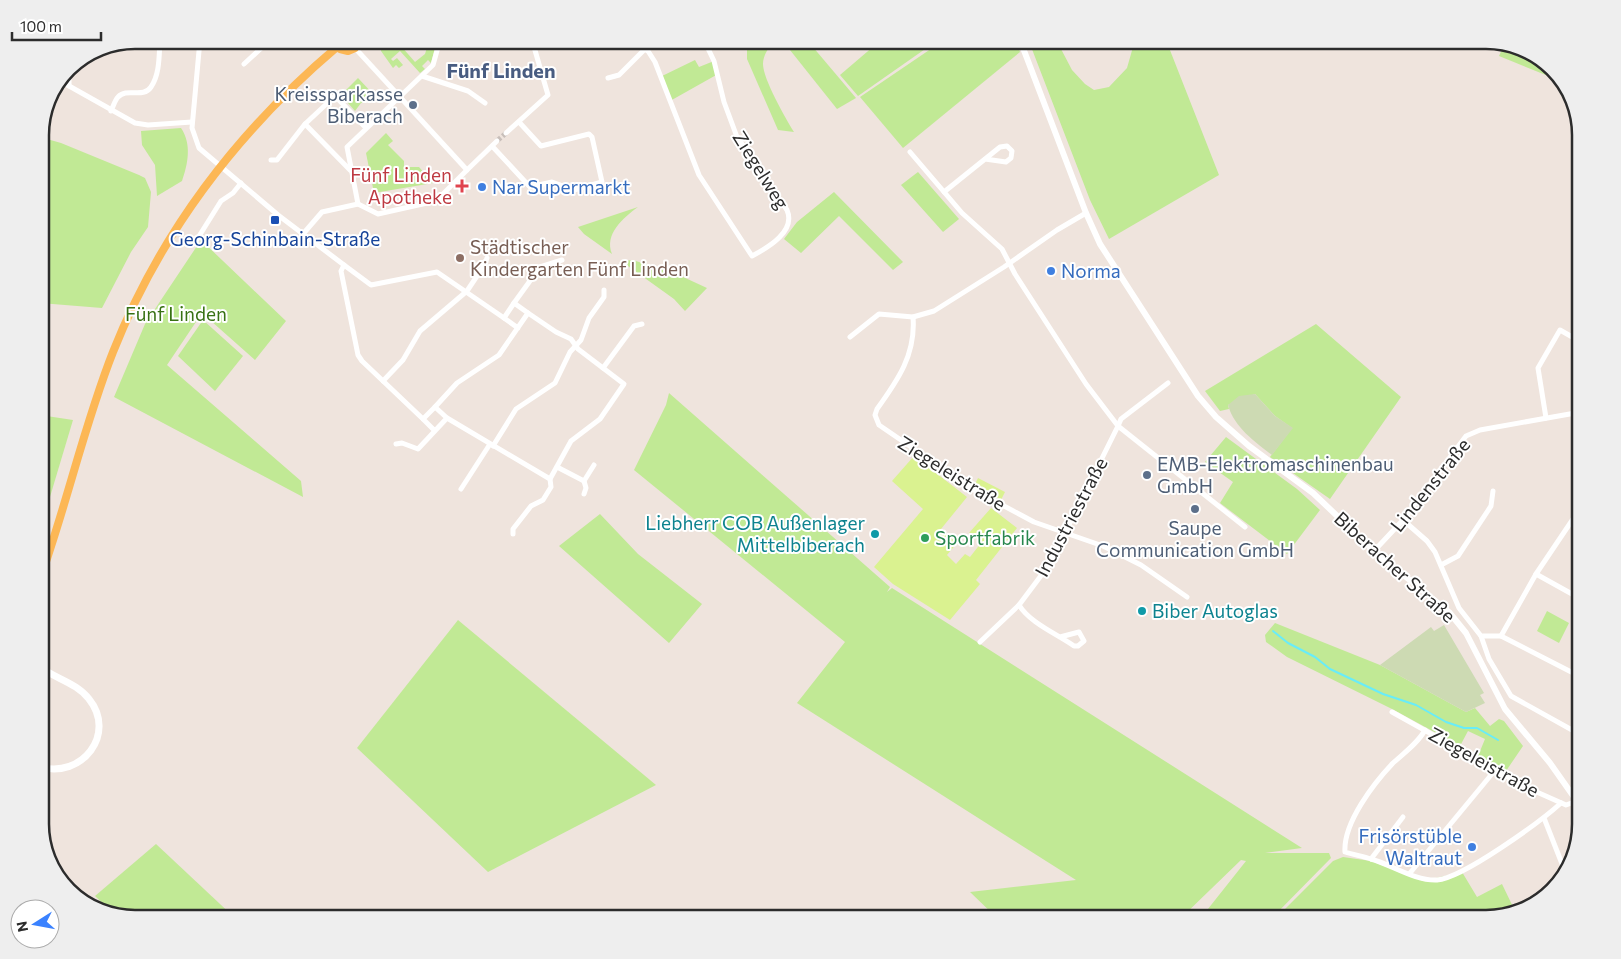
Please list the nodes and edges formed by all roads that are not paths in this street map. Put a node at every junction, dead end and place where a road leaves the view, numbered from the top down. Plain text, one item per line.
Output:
1 (159, 49) edge
2 (199, 49) edge
3 (260, 49) edge
4 (330, 49) edge
5 (356, 49) edge
6 (437, 49) edge
7 (535, 49) edge
8 (645, 49) joint
9 (708, 49) edge
10 (1024, 49) edge
11 (244, 64) dead end
12 (422, 76) junction
13 (608, 78) dead end
14 (69, 80) edge
15 (66, 84) edge
16 (69, 86) junction
17 (400, 96) junction
18 (485, 102) dead end
19 (111, 111) junction
20 (192, 122) junction
21 (519, 122) junction
22 (305, 124) junction
23 (366, 128) junction
24 (506, 133) tunnel mouth
25 (497, 141) tunnel mouth
26 (492, 146) junction
27 (347, 147) junction
28 (910, 152) dead end
29 (336, 156) junction
30 (985, 159) junction
31 (271, 160) dead end
32 (467, 170) junction
33 (351, 171) junction
34 (241, 183) junction
35 (944, 192) junction
36 (358, 204) junction
37 (1086, 213) junction
38 (303, 234) junction
39 (196, 241) dead end
40 (487, 258) dead end
41 (562, 260) dead end
42 (1010, 262) junction
43 (344, 266) junction
44 (604, 290) dead end
45 (467, 291) junction
46 (514, 303) junction
47 (528, 313) junction
48 (913, 317) junction
49 (504, 318) junction
50 (642, 324) dead end
51 (518, 328) junction
52 (850, 337) dead end
53 (1572, 337) edge
54 (575, 345) junction
55 (604, 368) junction
56 (383, 381) junction
57 (1168, 383) dead end
58 (435, 407) junction
59 (1572, 414) edge
60 (448, 418) junction
61 (1546, 418) junction
62 (422, 419) junction
63 (1118, 426) junction
64 (435, 431) junction
65 (396, 444) dead end
66 (491, 445) junction
67 (594, 465) dead end
68 (557, 467) junction
69 (550, 479) junction
70 (584, 481) junction
71 (461, 489) dead end
72 (1493, 491) dead end
73 (584, 494) dead end
74 (1403, 520) junction
75 (1572, 520) edge
76 (1245, 527) dead end
77 (1066, 532) junction
78 (513, 534) dead end
79 (1374, 551) junction
80 (49, 554) edge
81 (1441, 566) junction
82 (1536, 574) junction
83 (1572, 594) edge
84 (1187, 597) dead end
85 (1019, 605) junction
86 (1481, 636) junction
87 (1501, 636) junction
88 (1060, 637) dead end
89 (980, 642) dead end
90 (49, 672) edge
91 (1572, 672) edge
92 (1392, 712) dead end
93 (1425, 730) junction
94 (1572, 730) edge
95 (49, 768) edge
96 (1496, 770) junction
97 (1572, 794) edge
98 (1561, 803) junction
99 (1572, 805) edge
100 (1403, 816) dead end
101 (1544, 818) junction
102 (1371, 859) junction
103 (1562, 864) edge
104 (1410, 873) junction

1 - 19 street
2 - 20 street
3 - 11 street
4 - 80 main road
5 - 17 street
6 - 12 street
7 - 21 street
8 - 9 street, Ziegelweg
8 - 13 street
10 - 37 street, Biberacher Straße
12 - 17 street
12 - 18 street
14 - 16 street
15 - 16 street
16 - 19 street
17 - 23 street
17 - 32 street
19 - 20 street
20 - 34 street
21 - 24 street
21 - 26 street
22 - 23 street
22 - 29 street
22 - 31 street
23 - 27 street
25 - 26 street
26 - 32 street
27 - 29 street
27 - 33 street
28 - 35 street
29 - 33 street
30 - 30 street
30 - 35 street
32 - 36 street
33 - 36 street
34 - 38 street
34 - 39 street
35 - 42 street
36 - 38 street
37 - 42 street
37 - 79 street, Biberacher Straße
38 - 43 street
40 - 45 street
41 - 46 street
42 - 48 street
42 - 63 street
43 - 45 street
43 - 56 street
44 - 54 street
45 - 49 street
45 - 56 street
46 - 47 street
46 - 49 street
47 - 51 street
47 - 54 street
48 - 52 street
48 - 77 street, Ziegeleistraße
49 - 51 street
50 - 55 street
51 - 58 street
53 - 61 street
54 - 55 street
54 - 66 street
55 - 68 street
56 - 62 street
57 - 63 street, Industriestraße
58 - 60 street
58 - 62 street
59 - 61 street, Lindenstraße
60 - 64 street
60 - 66 street
61 - 74 street, Lindenstraße
62 - 64 street
63 - 76 street
63 - 77 street, Industriestraße
64 - 65 street
66 - 69 street
66 - 71 street
67 - 70 street
68 - 69 street
68 - 70 street
69 - 78 street
70 - 73 street
72 - 81 street
74 - 79 street, Lindenstraße
74 - 81 street
75 - 82 street
77 - 84 street, Ziegeleistraße
77 - 85 street, Industriestraße
79 - 97 street, Biberacher Straße
81 - 86 street
82 - 83 street
82 - 87 street
85 - 88 street
85 - 89 street, Industriestraße
86 - 87 street
86 - 94 street
87 - 91 street
90 - 95 main road
92 - 93 street, Ziegeleistraße
93 - 96 street, Ziegeleistraße
93 - 102 street
96 - 98 street, Ziegeleistraße
96 - 104 street
98 - 99 street, Ziegeleistraße
98 - 101 street
100 - 102 street
101 - 103 street
101 - 104 street
102 - 104 street

